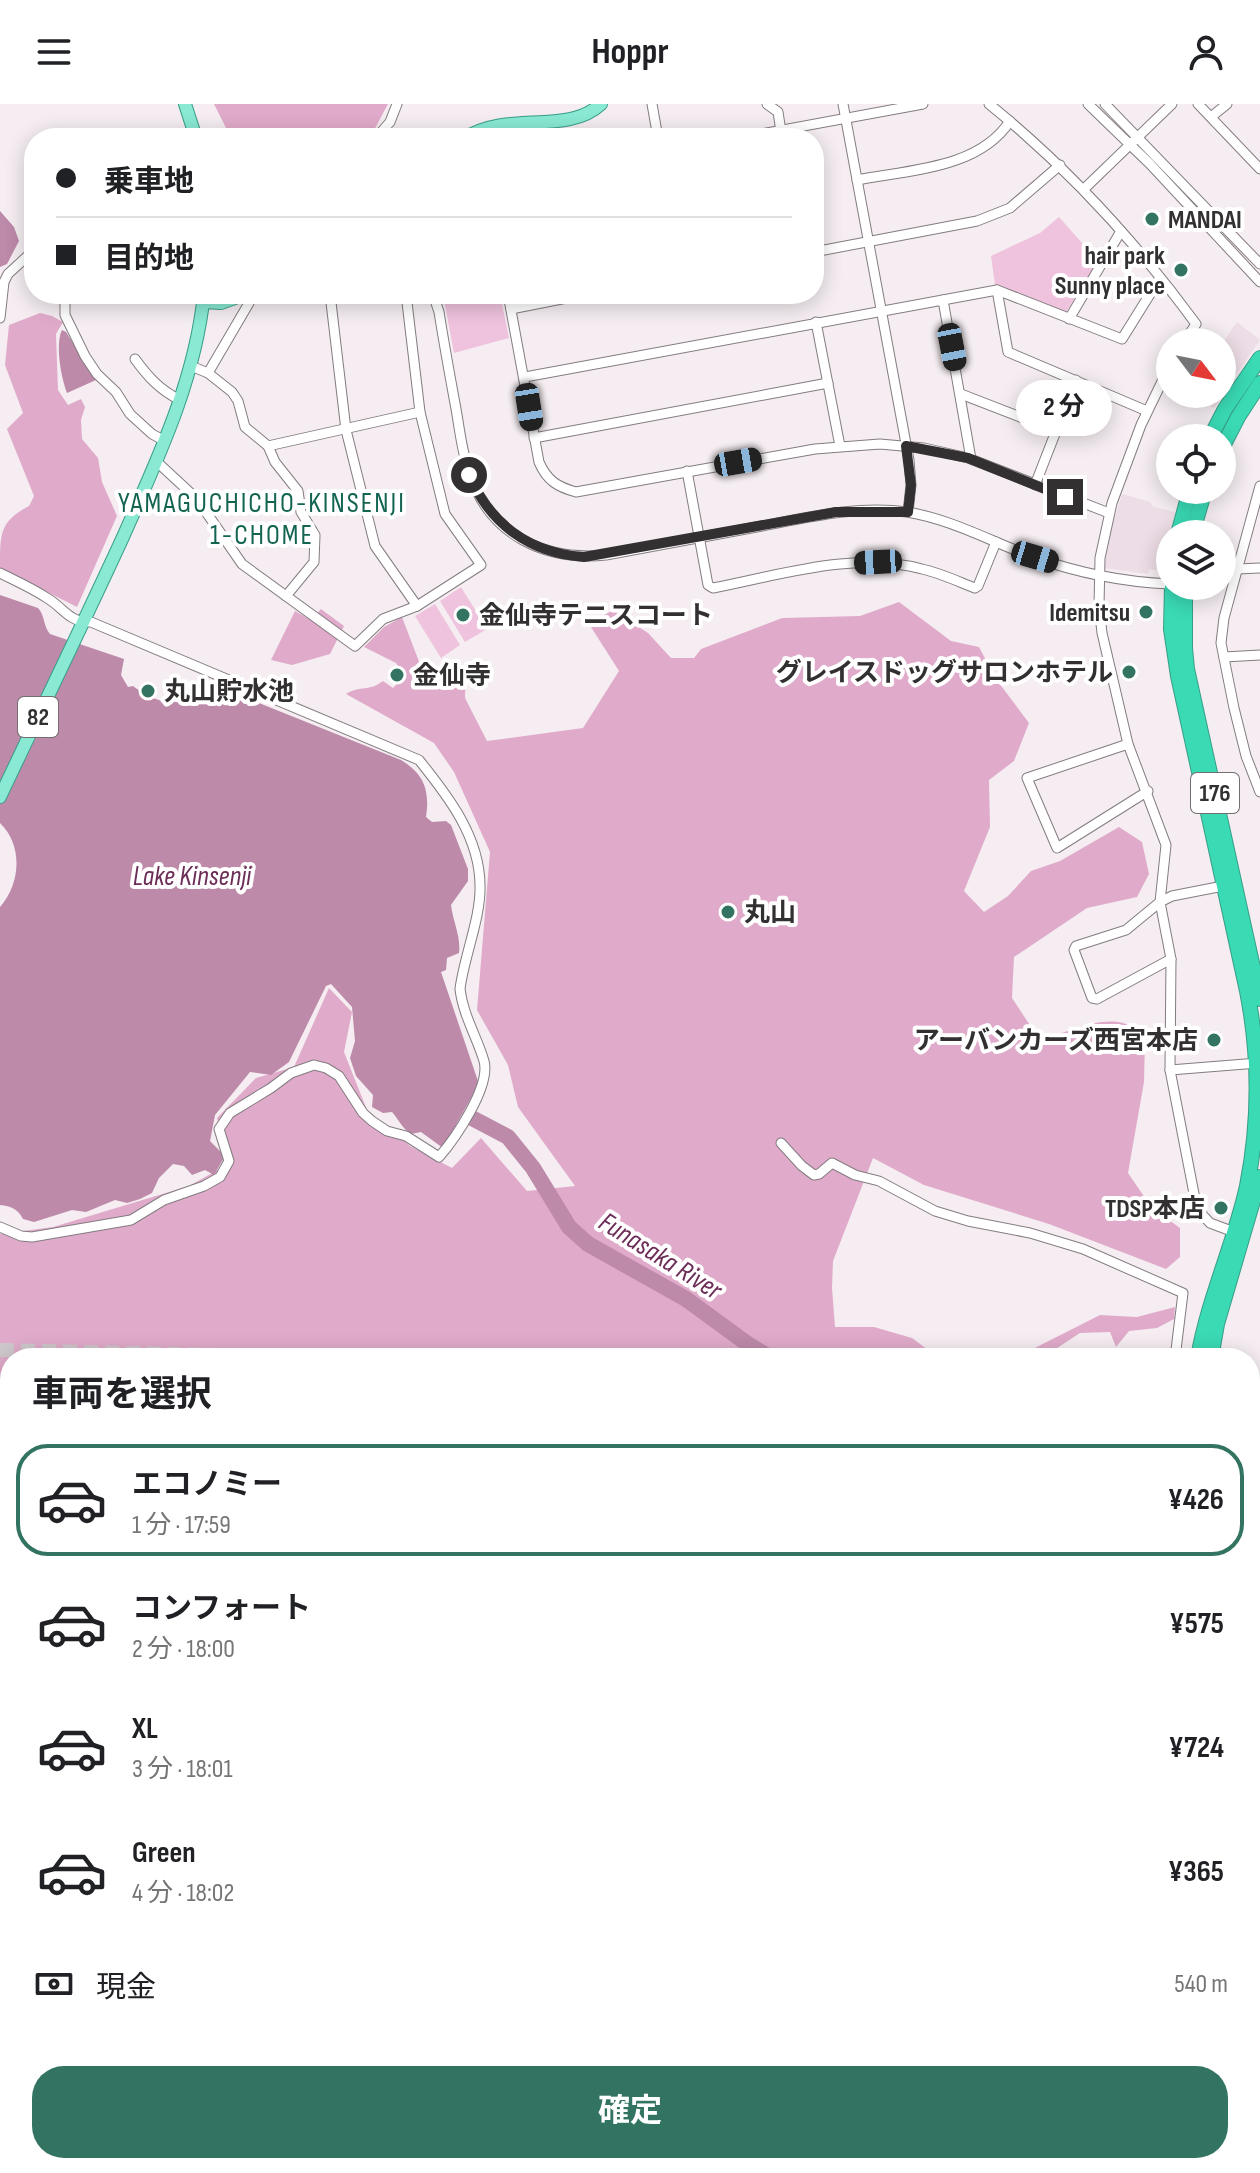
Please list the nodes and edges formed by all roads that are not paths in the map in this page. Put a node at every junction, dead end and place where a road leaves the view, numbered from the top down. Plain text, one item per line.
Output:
1 (185, 104) edge
2 (397, 104) edge
3 (601, 104) edge
4 (652, 104) edge
5 (767, 104) edge
6 (843, 104) edge
7 (923, 104) edge
8 (989, 104) edge
9 (1088, 104) edge
10 (1105, 104) edge
11 (1172, 104) edge
12 (1198, 104) edge
13 (1227, 104) edge
14 (584, 108) edge
15 (1211, 117) junction
16 (846, 118) junction
17 (1010, 121) junction
18 (193, 128) edge
19 (385, 128) edge
20 (486, 128) edge
21 (656, 128) edge
22 (781, 128) edge
23 (806, 128) edge
24 (1138, 136) junction
25 (1130, 144) junction
26 (1258, 164) edge
27 (1060, 165) junction
28 (857, 180) junction
29 (1084, 189) junction
30 (1121, 231) junction
31 (869, 242) junction
32 (824, 250) edge
33 (24, 259) edge
34 (1260, 264) edge
35 (1160, 278) junction
36 (1260, 282) edge
37 (997, 290) junction
38 (943, 300) junction
39 (65, 304) edge
40 (202, 304) edge
41 (248, 304) edge
42 (331, 304) edge
43 (407, 304) edge
44 (436, 304) edge
45 (510, 304) edge
46 (536, 304) edge
47 (511, 309) junction
48 (882, 310) junction
49 (0, 318) edge
50 (1069, 319) junction
51 (816, 322) junction
52 (1193, 328) edge
53 (1260, 358) edge
54 (135, 359) dead end
55 (191, 366) junction
56 (208, 373) junction
57 (525, 377) junction
58 (1076, 380) junction
59 (828, 383) junction
60 (1260, 383) edge
61 (1156, 393) edge
62 (961, 394) junction
63 (180, 400) junction
64 (1147, 411) junction
65 (420, 412) junction
66 (1217, 424) edge
67 (1234, 424) edge
68 (346, 430) junction
69 (1056, 431) junction
70 (534, 438) junction
71 (165, 441) junction
72 (268, 446) junction
73 (840, 446) junction
74 (906, 446) junction
75 (971, 459) junction
76 (156, 461) junction
77 (687, 471) junction
78 (1035, 485) junction
79 (1260, 486) edge
80 (908, 512) junction
81 (1109, 513) junction
82 (1255, 516) edge
83 (698, 538) junction
84 (996, 542) junction
85 (1260, 568) edge
86 (1237, 569) junction
87 (0, 573) edge
88 (1099, 577) junction
89 (1156, 584) edge
90 (286, 596) junction
91 (1171, 600) edge
92 (1185, 600) edge
93 (417, 606) junction
94 (84, 622) junction
95 (1260, 655) edge
96 (1224, 657) junction
97 (1128, 744) junction
98 (1148, 791) junction
99 (1260, 792) edge
100 (0, 797) edge
101 (1223, 886) junction
102 (1160, 902) junction
103 (1171, 959) junction
104 (1260, 999) edge
105 (1258, 1063) junction
106 (1170, 1070) junction
107 (781, 1143) dead end
108 (1260, 1177) edge
109 (0, 1227) edge
110 (1234, 1232) junction
111 (1176, 1348) edge
112 (1200, 1348) edge
113 (1213, 1348) edge

1 - 18 main road
2 - 19 street
3 - 14 main road
4 - 21 street
5 - 22 street
6 - 16 street
7 - 16 street
8 - 17 street
9 - 25 street
10 - 24 street
11 - 24 street
12 - 15 street
13 - 15 street
14 - 20 main road
15 - 26 street
16 - 23 street
16 - 28 street
17 - 27 street
17 - 28 street
24 - 25 street
24 - 34 street
25 - 29 street
25 - 36 street
27 - 29 street
27 - 31 street
28 - 31 street
29 - 30 street
30 - 35 street
30 - 50 street
31 - 32 street
31 - 48 street
33 - 49 street
35 - 50 street
35 - 52 street
37 - 38 street
37 - 50 street
37 - 58 street
38 - 48 street
38 - 62 street
39 - 71 street
40 - 55 main road, 82
41 - 56 street
42 - 68 street
43 - 65 street
44 - 83 street
45 - 47 street
46 - 47 street
47 - 57 street
48 - 51 street
48 - 74 street
51 - 57 street
51 - 59 street
53 - 66 highway
54 - 63 street
55 - 56 street
55 - 63 main road, 82
56 - 72 street
57 - 70 street
58 - 64 street
58 - 69 street
59 - 70 street
59 - 73 street
60 - 67 highway
61 - 64 street
62 - 69 street
62 - 75 street
63 - 71 main road, 82
64 - 81 street
65 - 68 street
65 - 93 street
68 - 72 street
68 - 93 street
69 - 78 street
70 - 77 street
71 - 76 main road, 82
72 - 90 street
73 - 74 street
73 - 77 street
74 - 75 street
74 - 80 street
75 - 78 street
76 - 90 street
76 - 94 main road, 82
77 - 83 street
78 - 81 street
79 - 82 street
80 - 83 street
80 - 84 street
81 - 88 street
82 - 86 street
83 - 84 street
84 - 88 street
85 - 86 street
86 - 96 street
87 - 94 street
88 - 89 street
88 - 97 street
90 - 93 street
91 - 101 highway, 176
92 - 104 highway, 176
94 - 100 main road, 82
94 - 109 street
95 - 96 street
96 - 99 street
97 - 98 street
97 - 98 street
98 - 102 street
101 - 102 street
101 - 105 highway, 176
102 - 103 street
102 - 103 street
103 - 106 street
105 - 106 street
105 - 110 highway, 176
106 - 110 street
107 - 111 street
108 - 113 highway
110 - 112 highway, 176

